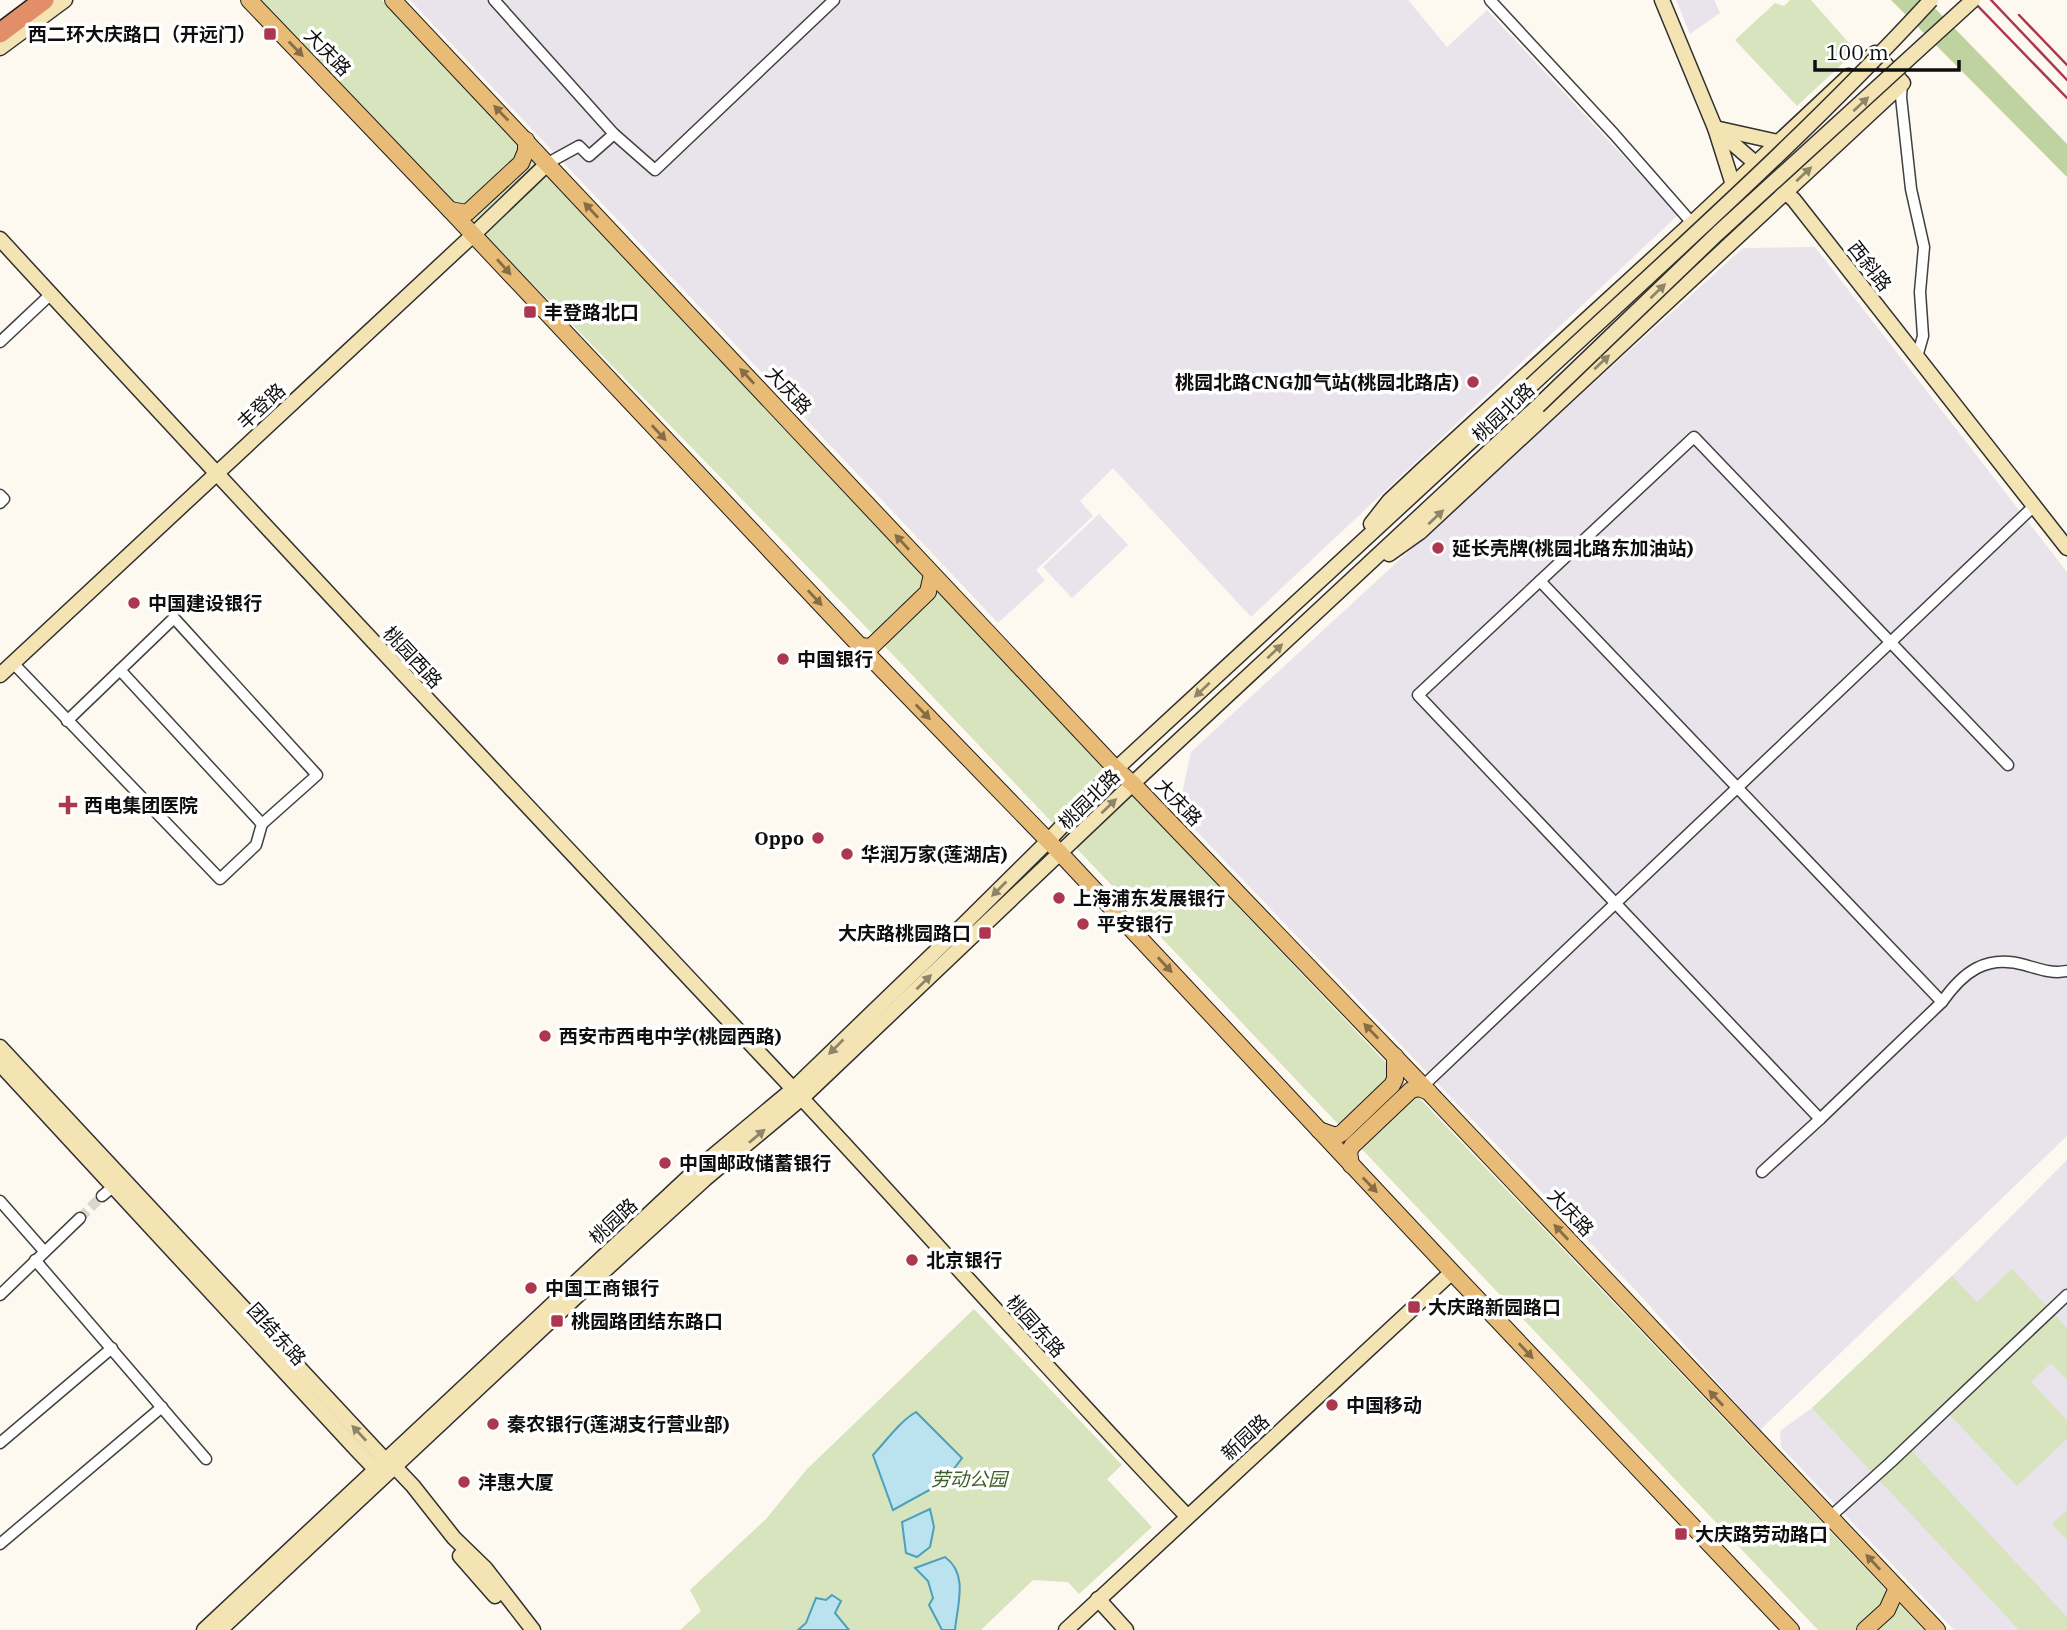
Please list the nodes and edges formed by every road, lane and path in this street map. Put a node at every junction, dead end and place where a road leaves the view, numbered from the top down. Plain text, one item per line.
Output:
1 (22, 0) edge
2 (44, 0) edge
3 (65, 0) edge
4 (249, 0) edge
5 (393, 0) edge
6 (494, 0) edge
7 (834, 0) edge
8 (1490, 0) edge
9 (1662, 0) edge
10 (1931, 0) edge
11 (1973, 0) edge
12 (0, 16) edge
13 (0, 33) edge
14 (0, 48) edge
15 (1902, 83) junction
16 (1715, 128) junction
17 (614, 134) junction
18 (526, 140) junction
19 (1778, 142) junction
20 (546, 162) junction
21 (1756, 163) junction
22 (1733, 185) junction
23 (1785, 191) junction
24 (450, 209) junction
25 (1692, 223) junction
26 (472, 234) junction
27 (0, 239) edge
28 (51, 294) junction
29 (0, 342) edge
30 (1917, 357) junction
31 (216, 474) junction
32 (0, 495) edge
33 (0, 503) edge
34 (2034, 506) junction
35 (2067, 548) edge
36 (1339, 562) junction
37 (932, 574) junction
38 (1540, 581) junction
39 (1342, 588) junction
40 (949, 592) junction
41 (1891, 642) junction
42 (860, 646) junction
43 (875, 661) junction
44 (13, 663) junction
45 (120, 670) junction
46 (0, 675) edge
47 (67, 720) junction
48 (2008, 765) dead end
49 (1115, 769) junction
50 (1133, 784) junction
51 (1737, 788) junction
52 (262, 824) junction
53 (1048, 841) junction
54 (1060, 853) junction
55 (1615, 903) junction
56 (2067, 971) edge
57 (1942, 1002) junction
58 (0, 1047) edge
59 (1395, 1056) junction
60 (0, 1064) edge
61 (1426, 1089) junction
62 (798, 1094) junction
63 (1820, 1119) junction
64 (1318, 1130) junction
65 (1351, 1165) junction
66 (1762, 1172) dead end
67 (114, 1185) junction
68 (102, 1196) tunnel mouth
69 (0, 1201) edge
70 (79, 1218) tunnel mouth
71 (44, 1251) junction
72 (36, 1260) junction
73 (1452, 1272) junction
74 (0, 1295) edge
75 (2067, 1295) edge
76 (112, 1348) junction
77 (162, 1407) junction
78 (0, 1443) edge
79 (206, 1459) dead end
80 (386, 1467) junction
81 (1187, 1516) junction
82 (1830, 1517) junction
83 (0, 1544) edge
84 (1898, 1588) junction
85 (1098, 1600) junction
86 (204, 1630) edge
87 (220, 1630) edge
88 (521, 1630) edge
89 (533, 1630) edge
90 (1066, 1630) edge
91 (1126, 1630) edge
92 (1791, 1630) edge
93 (1864, 1630) edge
94 (1937, 1630) edge

1 - 12 highway
2 - 13 highway
3 - 14 street
4 -> 24 main road, 大庆路
18 -> 5 main road, 大庆路
6 - 17 street
7 - 17 street
8 - 25 street
9 - 16 street, 西斜路
10 - 36 street, 桃园北路, bridge
39 -> 11 street, 桃园北路, bridge
15 - 19 street
23 -> 15 street
15 - 30 street
16 - 19 street
16 - 21 street, 西斜路
16 - 22 street
17 - 20 street
18 - 20 main road, 大庆路
18 - 24 main road
19 - 21 street
20 - 26 main road
37 -> 20 main road, 大庆路
21 - 22 street
21 - 23 street, 西斜路
22 - 25 street
23 - 30 street, 西斜路
39 -> 23 street
24 - 26 main road, 大庆路
25 - 36 street
26 - 31 street, 丰登路
26 -> 42 main road, 大庆路
27 - 28 street, 桃园西路
28 - 29 street
28 - 31 street, 桃园西路
30 - 34 street, 西斜路
31 - 44 street, 丰登路
31 - 62 street, 桃园西路
32 - 33 street
34 - 35 street, 西斜路
34 - 41 street
36 -> 49 street, 桃园北路
37 - 40 main road, 大庆路
37 - 42 main road
38 - 41 street
38 - 51 street
38 - 55 street
50 -> 39 street, 桃园北路
40 - 43 main road
40 - 49 main road, 大庆路
41 - 48 street
41 - 51 street
42 - 43 main road, 大庆路
43 -> 53 main road, 大庆路
44 - 46 street, 丰登路
44 - 47 street
45 - 47 street
45 - 52 street
45 - 52 street
47 - 52 street
49 - 50 main road, 大庆路
49 - 53 street, 桃园北路
54 -> 50 street, 桃园北路
59 -> 50 main road, 大庆路
51 - 55 street
51 - 57 street
53 - 54 main road, 大庆路
53 -> 62 street, 桃园路
62 -> 54 street, 桃园路
54 -> 64 main road, 大庆路
55 - 61 street
55 - 63 street
56 - 57 street
57 - 63 street
80 -> 58 street
59 - 61 main road, 大庆路
59 - 64 main road
60 - 67 street, 团结东路
61 - 65 main road
82 -> 61 main road, 大庆路
62 - 80 street, 桃园路
62 - 81 street, 桃园东路
63 - 66 street
64 - 65 main road, 大庆路
65 -> 73 main road, 大庆路
67 - 68 street
67 - 80 street, 团结东路
69 - 71 street
70 - 71 street
71 - 72 street
72 - 74 street
72 - 76 street
73 - 81 street, 新园路
73 -> 92 main road, 大庆路
75 - 82 street
76 - 77 street
76 - 78 street
77 - 79 street
77 - 83 street
80 - 86 street, 桃园路
80 - 87 street, 桃园路
80 - 88 street, 团结东路
80 - 89 street
81 - 85 street, 新园路
84 -> 82 main road, 大庆路
84 - 93 main road
84 - 94 main road, 大庆路
85 - 90 street, 新园路
85 - 91 street

